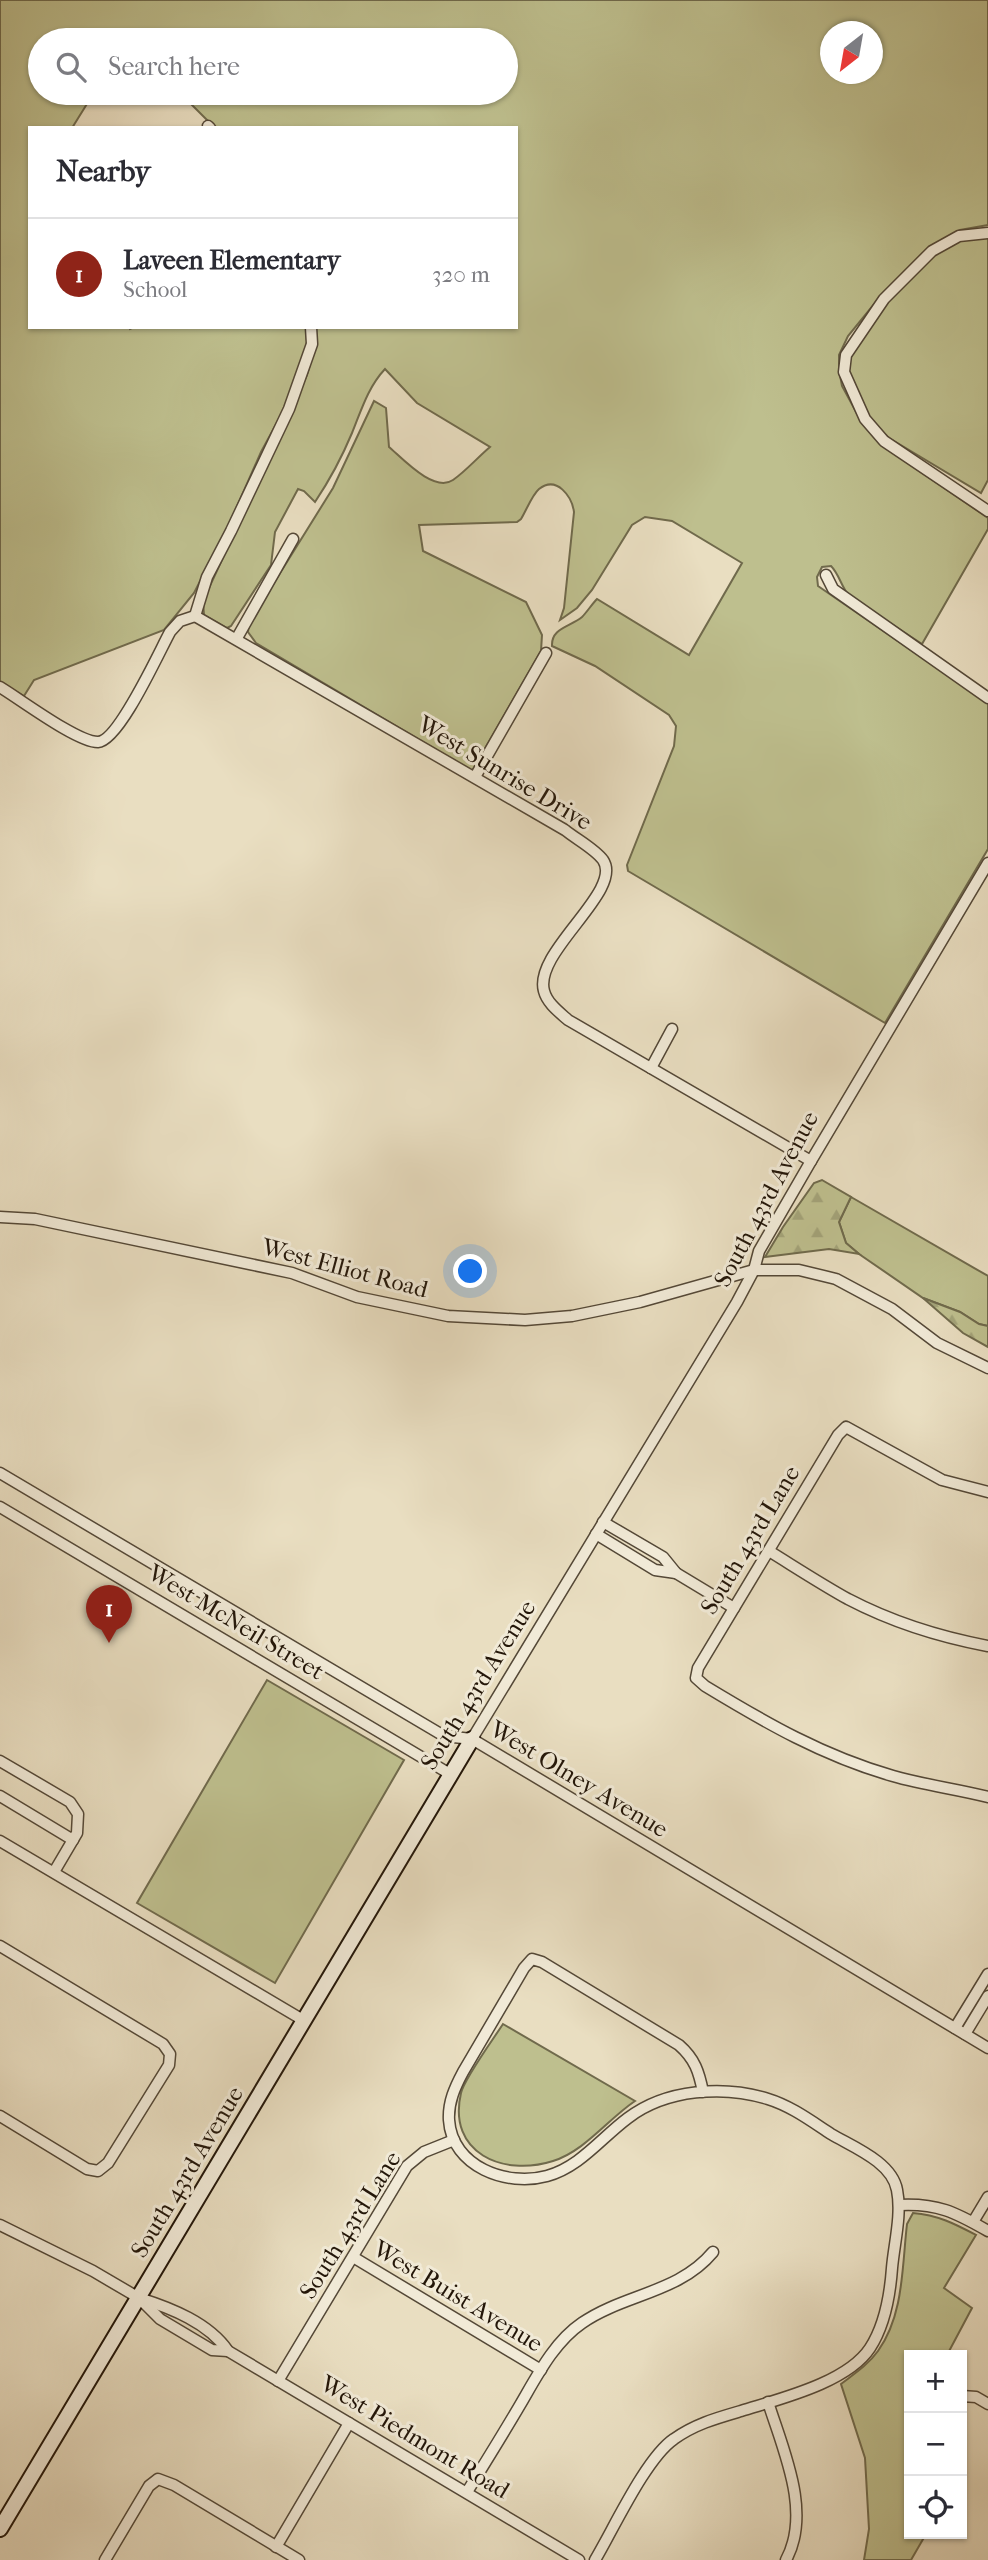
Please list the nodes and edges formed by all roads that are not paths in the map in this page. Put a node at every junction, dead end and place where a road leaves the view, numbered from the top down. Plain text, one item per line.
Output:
1 (988, 233) edge
2 (311, 329) edge
3 (988, 511) edge
4 (293, 539) dead end
5 (826, 575) dead end
6 (195, 616) junction
7 (237, 638) junction
8 (546, 653) dead end
9 (0, 687) edge
10 (988, 698) edge
11 (475, 777) junction
12 (988, 863) edge
13 (672, 1029) dead end
14 (651, 1068) junction
15 (811, 1161) junction
16 (0, 1217) edge
17 (754, 1270) junction
18 (988, 1368) edge
19 (0, 1473) edge
20 (988, 1492) edge
21 (0, 1507) edge
22 (603, 1522) junction
23 (596, 1534) junction
24 (645, 1546) junction
25 (768, 1551) junction
26 (637, 1560) junction
27 (676, 1573) junction
28 (734, 1608) junction
29 (988, 1646) edge
30 (472, 1739) junction
31 (0, 1760) edge
32 (450, 1774) junction
33 (0, 1797) edge
34 (988, 1797) edge
35 (73, 1840) junction
36 (0, 1841) edge
37 (54, 1872) junction
38 (0, 1946) edge
39 (988, 1974) edge
40 (977, 1992) junction
41 (987, 1997) edge
42 (303, 2020) junction
43 (955, 2028) junction
44 (965, 2034) junction
45 (988, 2048) edge
46 (703, 2092) junction
47 (0, 2116) edge
48 (454, 2140) junction
49 (988, 2197) edge
50 (899, 2205) junction
51 (973, 2222) junction
52 (0, 2225) edge
53 (988, 2231) edge
54 (713, 2252) dead end
55 (353, 2257) junction
56 (139, 2298) junction
57 (541, 2370) junction
58 (278, 2381) junction
59 (967, 2396) edge
60 (768, 2402) junction
61 (988, 2404) edge
62 (349, 2423) junction
63 (467, 2492) junction
64 (0, 2529) edge
65 (276, 2547) junction
66 (105, 2560) edge
67 (299, 2560) edge
68 (579, 2560) edge
69 (595, 2560) edge
70 (786, 2560) edge

1 - 3 street
2 - 6 street
4 - 7 street
5 - 10 street
6 - 7 street, West Sunrise Drive
6 - 9 street
7 - 11 street, West Sunrise Drive
8 - 11 street
11 - 14 street, West Sunrise Drive
12 - 15 street, South 43rd Avenue
13 - 14 street
14 - 15 street, West Sunrise Drive
15 - 17 street, South 43rd Avenue
16 - 17 street, West Elliot Road
17 - 18 street, West Elliot Road
17 - 22 street, South 43rd Avenue
19 - 30 street, West Olney Avenue
20 - 25 street, South 43rd Lane
21 - 32 street, West McNeil Street
22 - 23 street, South 43rd Avenue
22 - 24 street
23 - 26 street
23 - 30 street, South 43rd Avenue
24 - 26 street
24 - 27 street
25 - 28 street, South 43rd Lane
25 - 29 street
26 - 27 street
27 - 28 street
28 - 34 street, South 43rd Lane
30 - 32 street, South 43rd Avenue
30 - 43 street, West Olney Avenue
31 - 35 street
32 - 42 street, South 43rd Avenue
33 - 35 street
35 - 37 street
36 - 37 street
37 - 42 street
38 - 47 street
39 - 40 street
40 - 41 street
40 - 43 street
41 - 44 street
42 - 56 street, South 43rd Avenue
43 - 44 street, West Olney Avenue
44 - 45 street, West Olney Avenue
46 - 48 street
46 - 48 street
46 - 50 street
48 - 55 street, South 43rd Lane
49 - 51 street
50 - 51 street
50 - 60 street
51 - 53 street
52 - 56 street, West Piedmont Road
54 - 57 street
55 - 57 street, West Buist Avenue
55 - 58 street, South 43rd Lane
56 - 58 street, West Piedmont Road
56 - 64 street, South 43rd Avenue
57 - 63 street
58 - 62 street, West Piedmont Road
59 - 61 street
60 - 69 street
60 - 70 street
62 - 63 street, West Piedmont Road
62 - 65 street
63 - 68 street, West Piedmont Road
65 - 66 street
65 - 67 street

